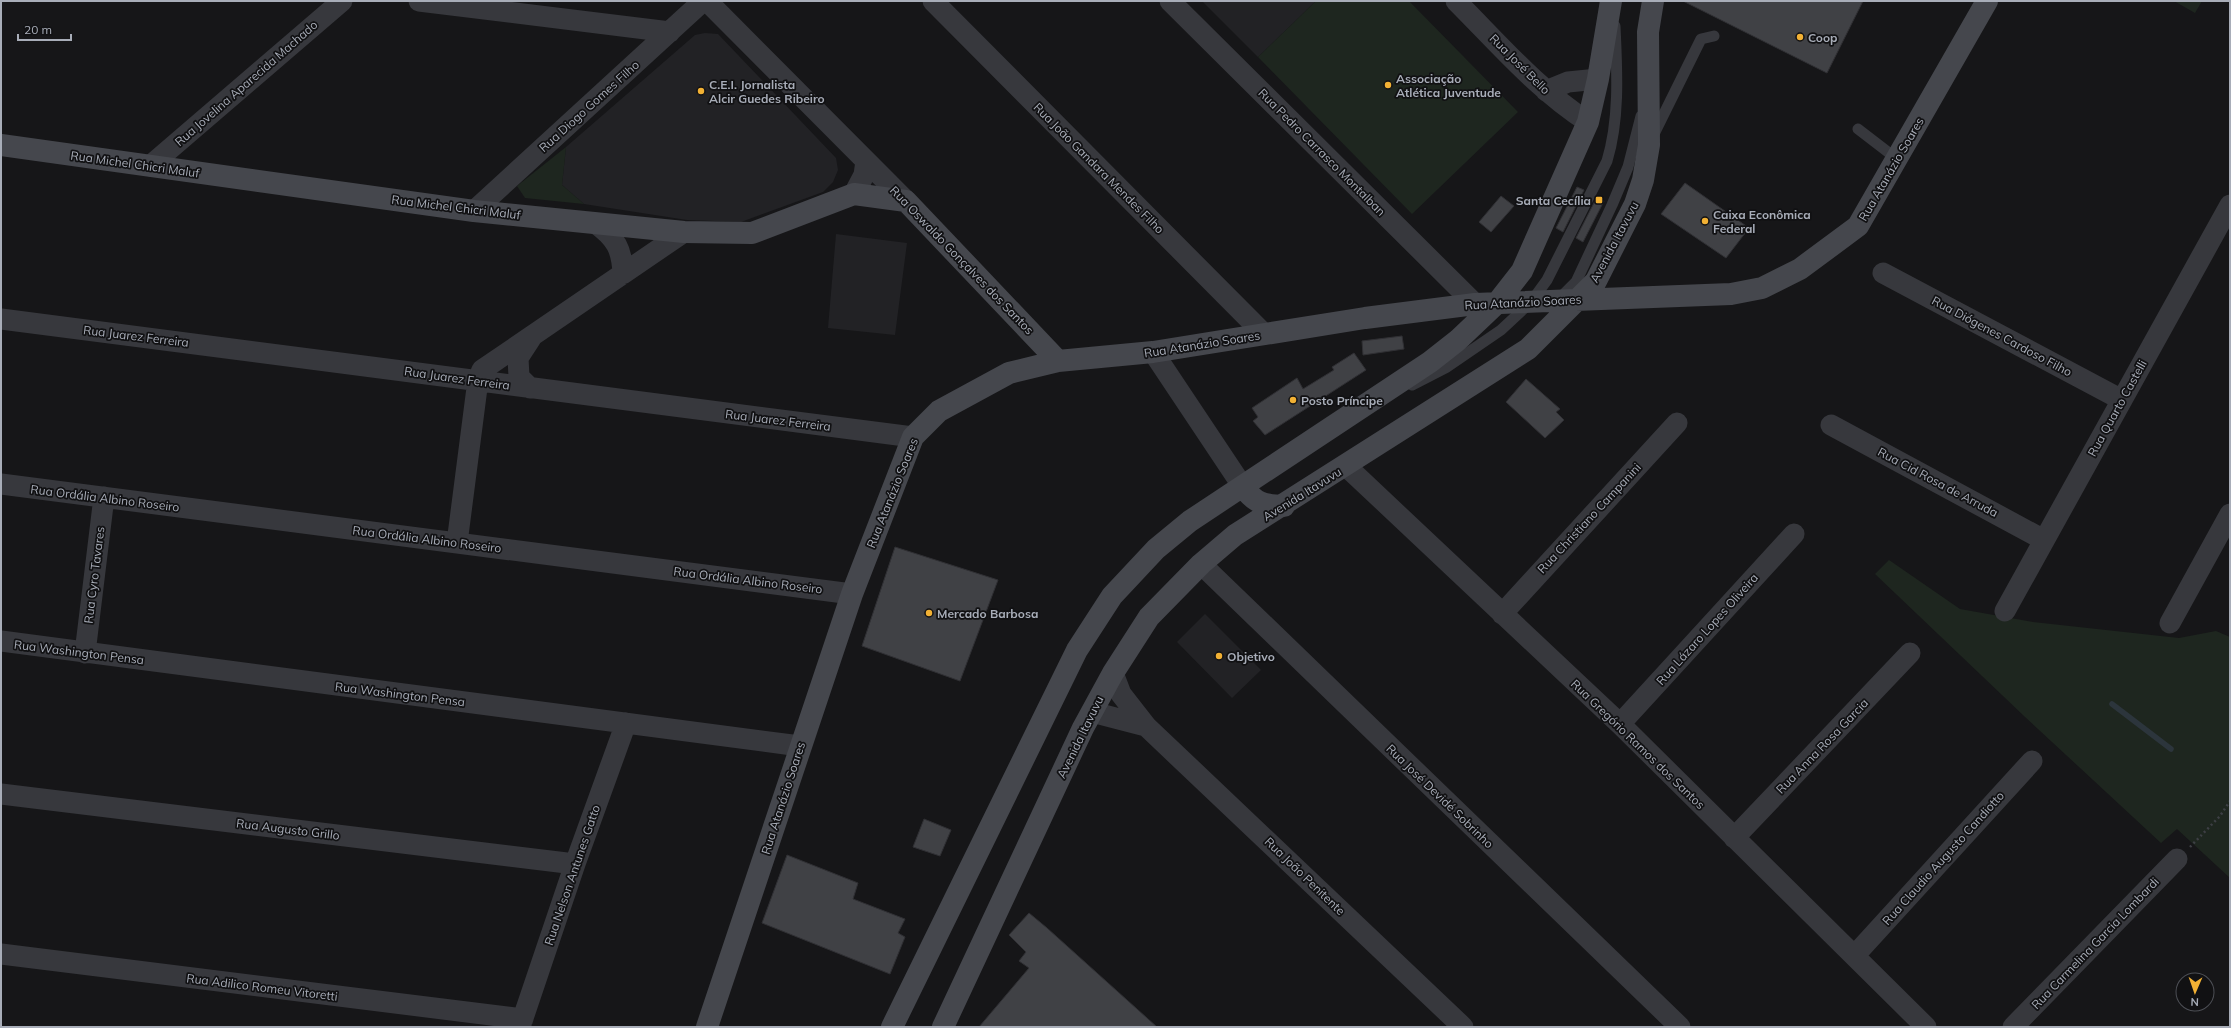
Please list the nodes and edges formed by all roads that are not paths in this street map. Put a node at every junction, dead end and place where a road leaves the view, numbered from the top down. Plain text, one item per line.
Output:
1 (342, 1) edge
2 (419, 1) edge
3 (703, 1) edge
4 (707, 1) edge
5 (933, 1) edge
6 (1170, 1) edge
7 (1456, 1) edge
8 (1611, 1) edge
9 (1614, 1) edge
10 (1653, 1) edge
11 (1987, 1) edge
12 (670, 32) junction
13 (1714, 36) dead end
14 (1598, 79) junction
15 (1546, 90) junction
16 (1647, 90) junction
17 (1588, 122) junction
18 (1858, 129) dead end
19 (1, 145) edge
20 (1649, 145) junction
21 (1897, 160) junction
22 (866, 161) junction
23 (150, 166) junction
24 (854, 194) junction
25 (906, 201) junction
26 (2230, 205) edge
27 (474, 211) junction
28 (595, 223) junction
29 (684, 232) junction
30 (1883, 273) dead end
31 (623, 274) junction
32 (1568, 300) junction
33 (1531, 302) junction
34 (1497, 303) junction
35 (1475, 304) junction
36 (1, 319) edge
37 (1264, 334) junction
38 (532, 336) junction
39 (1153, 352) junction
40 (1058, 361) junction
41 (478, 380) junction
42 (530, 388) junction
43 (2122, 400) junction
44 (1340, 422) junction
45 (1677, 422) dead end
46 (1831, 425) dead end
47 (913, 437) junction
48 (1346, 466) junction
49 (1, 484) edge
50 (1243, 487) junction
51 (104, 498) junction
52 (1284, 506) junction
53 (2230, 514) edge
54 (1794, 534) dead end
55 (2044, 540) junction
56 (457, 543) junction
57 (1201, 564) junction
58 (852, 594) junction
59 (2005, 611) dead end
60 (1502, 614) junction
61 (2170, 623) dead end
62 (1, 642) edge
63 (85, 653) junction
64 (1910, 653) dead end
65 (1113, 673) junction
66 (1092, 712) junction
67 (626, 723) junction
68 (1620, 724) junction
69 (1146, 726) junction
70 (800, 746) junction
71 (2032, 761) dead end
72 (1, 794) edge
73 (1734, 838) junction
74 (2177, 859) road end
75 (575, 864) junction
76 (1, 954) edge
77 (1855, 955) junction
78 (522, 1023) edge
79 (707, 1027) edge
80 (892, 1027) edge
81 (943, 1027) edge
82 (1463, 1027) edge
83 (1680, 1027) edge
84 (1926, 1027) edge
85 (2013, 1027) edge

1 - 23 street, Rua Jovelina Aparecida Machado
2 - 12 street
3 - 12 street, Rua Diogo Gomes Filho
4 - 22 street, Rua Oswaldo Gonçalves dos Santos
5 - 37 street, Rua João Gandara Mendes Filho
6 - 35 street, Rua Pedro Carrasco Montalban
7 - 15 street, Rua José Bello
8 - 14 street
9 - 33 lane
10 - 16 street, Avenida Itavuvu
11 - 21 street, Rua Atanázio Soares
12 - 27 street, Rua Diogo Gomes Filho
13 - 20 lane
14 - 15 street
14 - 17 street
15 - 17 street, Rua José Bello
16 - 20 street, Avenida Itavuvu
16 - 32 lane
17 - 34 street
18 - 21 lane
19 - 23 street, Rua Michel Chicri Maluf
20 - 32 street, Avenida Itavuvu
21 - 32 street, Rua Atanázio Soares
22 - 24 street
22 - 25 street, Rua Oswaldo Gonçalves dos Santos
23 - 27 street, Rua Michel Chicri Maluf
24 - 25 street, Rua Michel Chicri Maluf
24 - 29 street, Rua Michel Chicri Maluf
25 - 40 street, Rua Oswaldo Gonçalves dos Santos
26 - 43 street, Rua Quarto Castelli
27 - 28 street, Rua Michel Chicri Maluf
28 - 29 street, Rua Michel Chicri Maluf
28 - 31 street
29 - 31 street
30 - 43 street, Rua Diógenes Cardoso Filho
31 - 38 street
32 - 33 street, Rua Atanázio Soares
32 - 48 street, Avenida Itavuvu
33 - 34 street, Rua Atanázio Soares
33 - 44 lane
34 - 35 street, Rua Atanázio Soares
34 - 44 street
35 - 37 street, Rua Atanázio Soares
36 - 41 street, Rua Juarez Ferreira
37 - 39 street, Rua Atanázio Soares
38 - 41 street
38 - 42 street
39 - 40 street, Rua Atanázio Soares
39 - 50 street
40 - 47 street, Rua Atanázio Soares
41 - 42 street, Rua Juarez Ferreira
41 - 56 street
42 - 47 street, Rua Juarez Ferreira
43 - 55 street, Rua Quarto Castelli
44 - 50 street
45 - 60 street, Rua Christiano Campanini
46 - 55 street, Rua Cid Rosa de Arruda
47 - 58 street, Rua Atanázio Soares
48 - 52 street, Avenida Itavuvu
48 - 60 street, Rua Gregório Ramos dos Santos
49 - 51 street, Rua Ordália Albino Roseiro
50 - 52 street
50 - 80 street
51 - 56 street, Rua Ordália Albino Roseiro
51 - 63 street, Rua Cyro Tavares
52 - 57 street, Avenida Itavuvu
53 - 61 street
54 - 68 street, Rua Lázaro Lopes Oliveira
55 - 59 street, Rua Quarto Castelli
56 - 58 street, Rua Ordália Albino Roseiro
57 - 65 street, Avenida Itavuvu
57 - 83 street, Rua José Devidé Sobrinho
58 - 70 street, Rua Atanázio Soares
60 - 68 street, Rua Gregório Ramos dos Santos
62 - 63 street, Rua Washington Pensa
63 - 67 street, Rua Washington Pensa
64 - 73 street, Rua Anna Rosa Garcia
65 - 66 street, Avenida Itavuvu
65 - 69 street, Rua João Penitente
66 - 69 street, Rua João Penitente
66 - 81 street, Avenida Itavuvu
67 - 70 street, Rua Washington Pensa
67 - 75 street, Rua Nelson Antunes Gatto
68 - 73 street, Rua Gregório Ramos dos Santos
69 - 82 street, Rua João Penitente
70 - 79 street, Rua Atanázio Soares
71 - 77 street, Rua Claudio Augusto Candiotto
72 - 75 street, Rua Augusto Grillo
73 - 77 street, Rua Gregório Ramos dos Santos
74 - 85 street, Rua Carmelina Garcia Lombardi
75 - 78 street, Rua Nelson Antunes Gatto
76 - 78 street, Rua Adilico Romeu Vitoretti
77 - 84 street, Rua Gregório Ramos dos Santos

